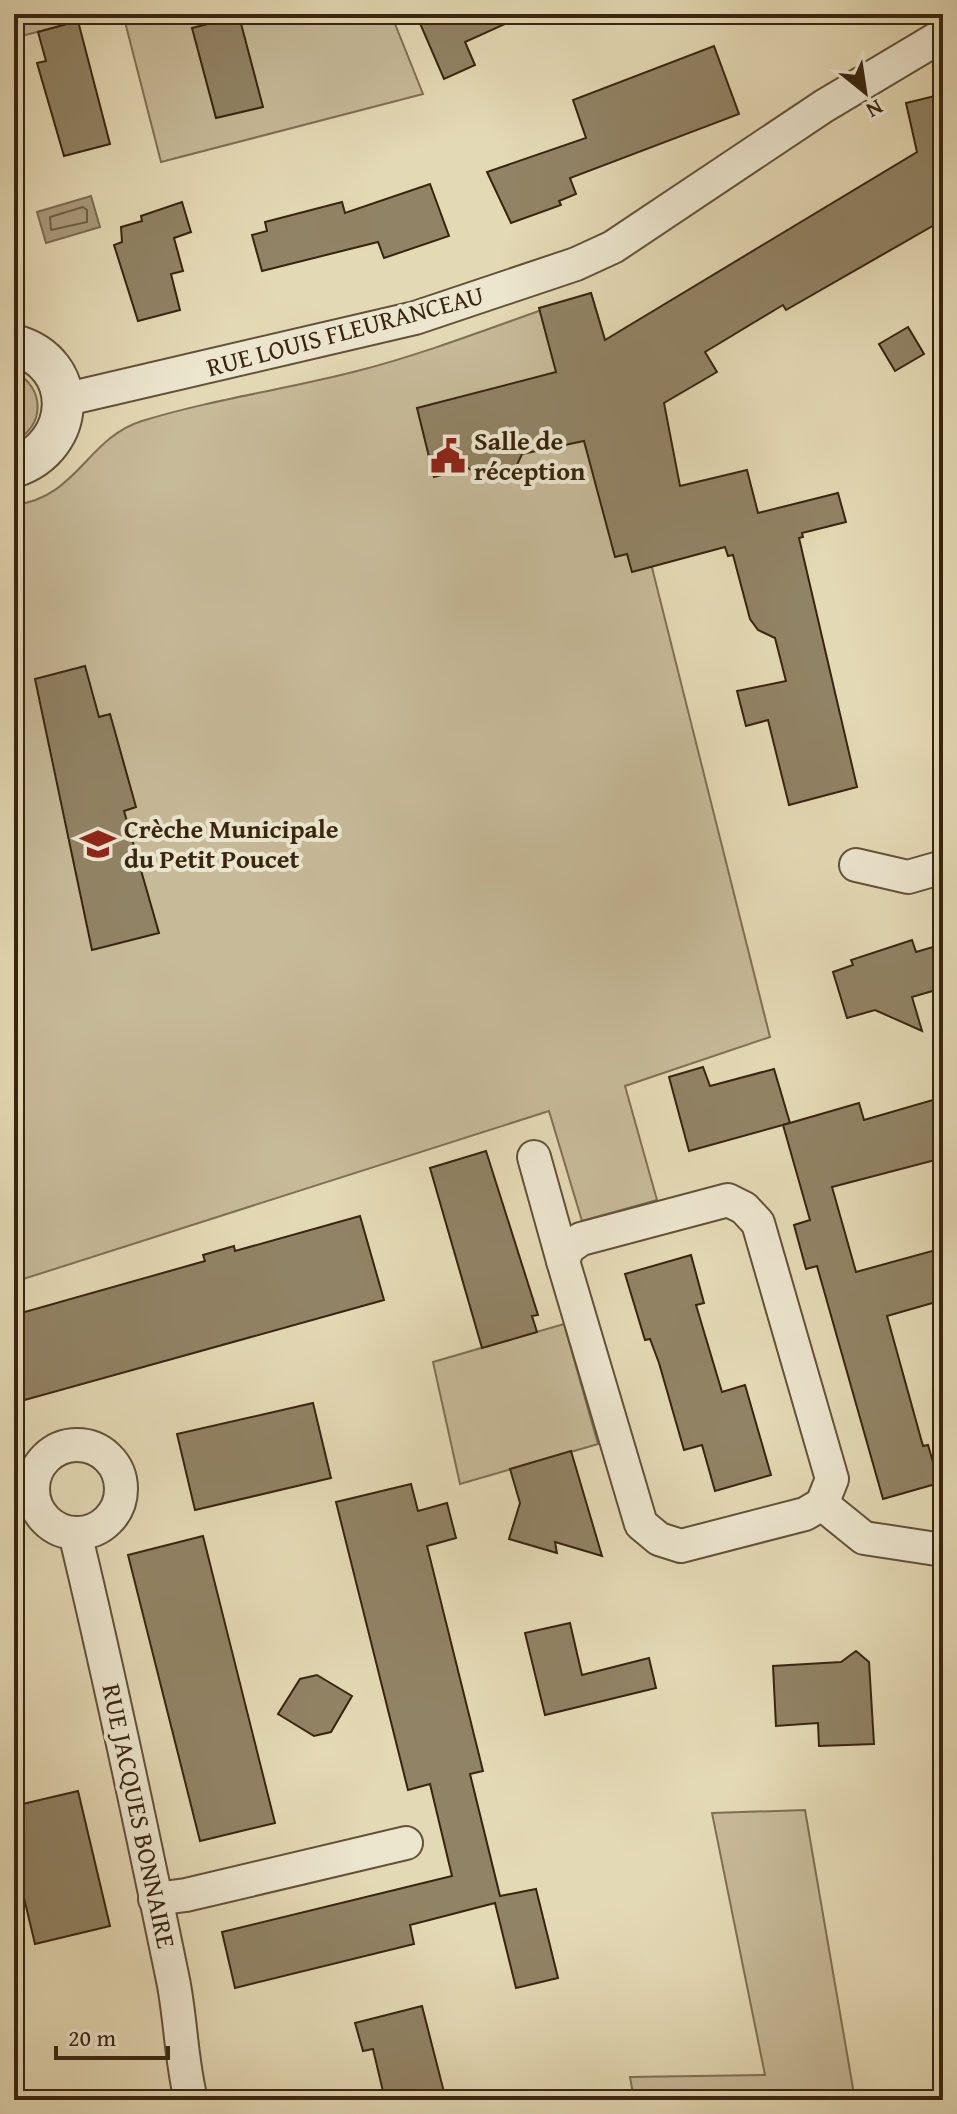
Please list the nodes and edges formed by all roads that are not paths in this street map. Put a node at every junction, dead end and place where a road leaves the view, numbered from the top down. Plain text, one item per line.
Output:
1 (943, 35) edge
2 (14, 345) edge
3 (63, 400) junction
4 (14, 467) edge
5 (856, 865) dead end
6 (943, 867) edge
7 (534, 1157) dead end
8 (563, 1261) junction
9 (822, 1504) junction
10 (75, 1533) dead end
11 (943, 1550) edge
12 (406, 1843) dead end
13 (155, 1899) junction
14 (14, 2089) edge
15 (17, 2100) edge
16 (191, 2100) edge

1 - 3 street, RUE LOUIS FLEURANCEAU
2 - 3 street
3 - 4 street
5 - 6 street
7 - 8 street
8 - 9 street
8 - 9 street
9 - 11 street
10 - 13 street, RUE JACQUES BONNAIRE
12 - 13 street
13 - 16 street, RUE JACQUES BONNAIRE
14 - 15 lane

